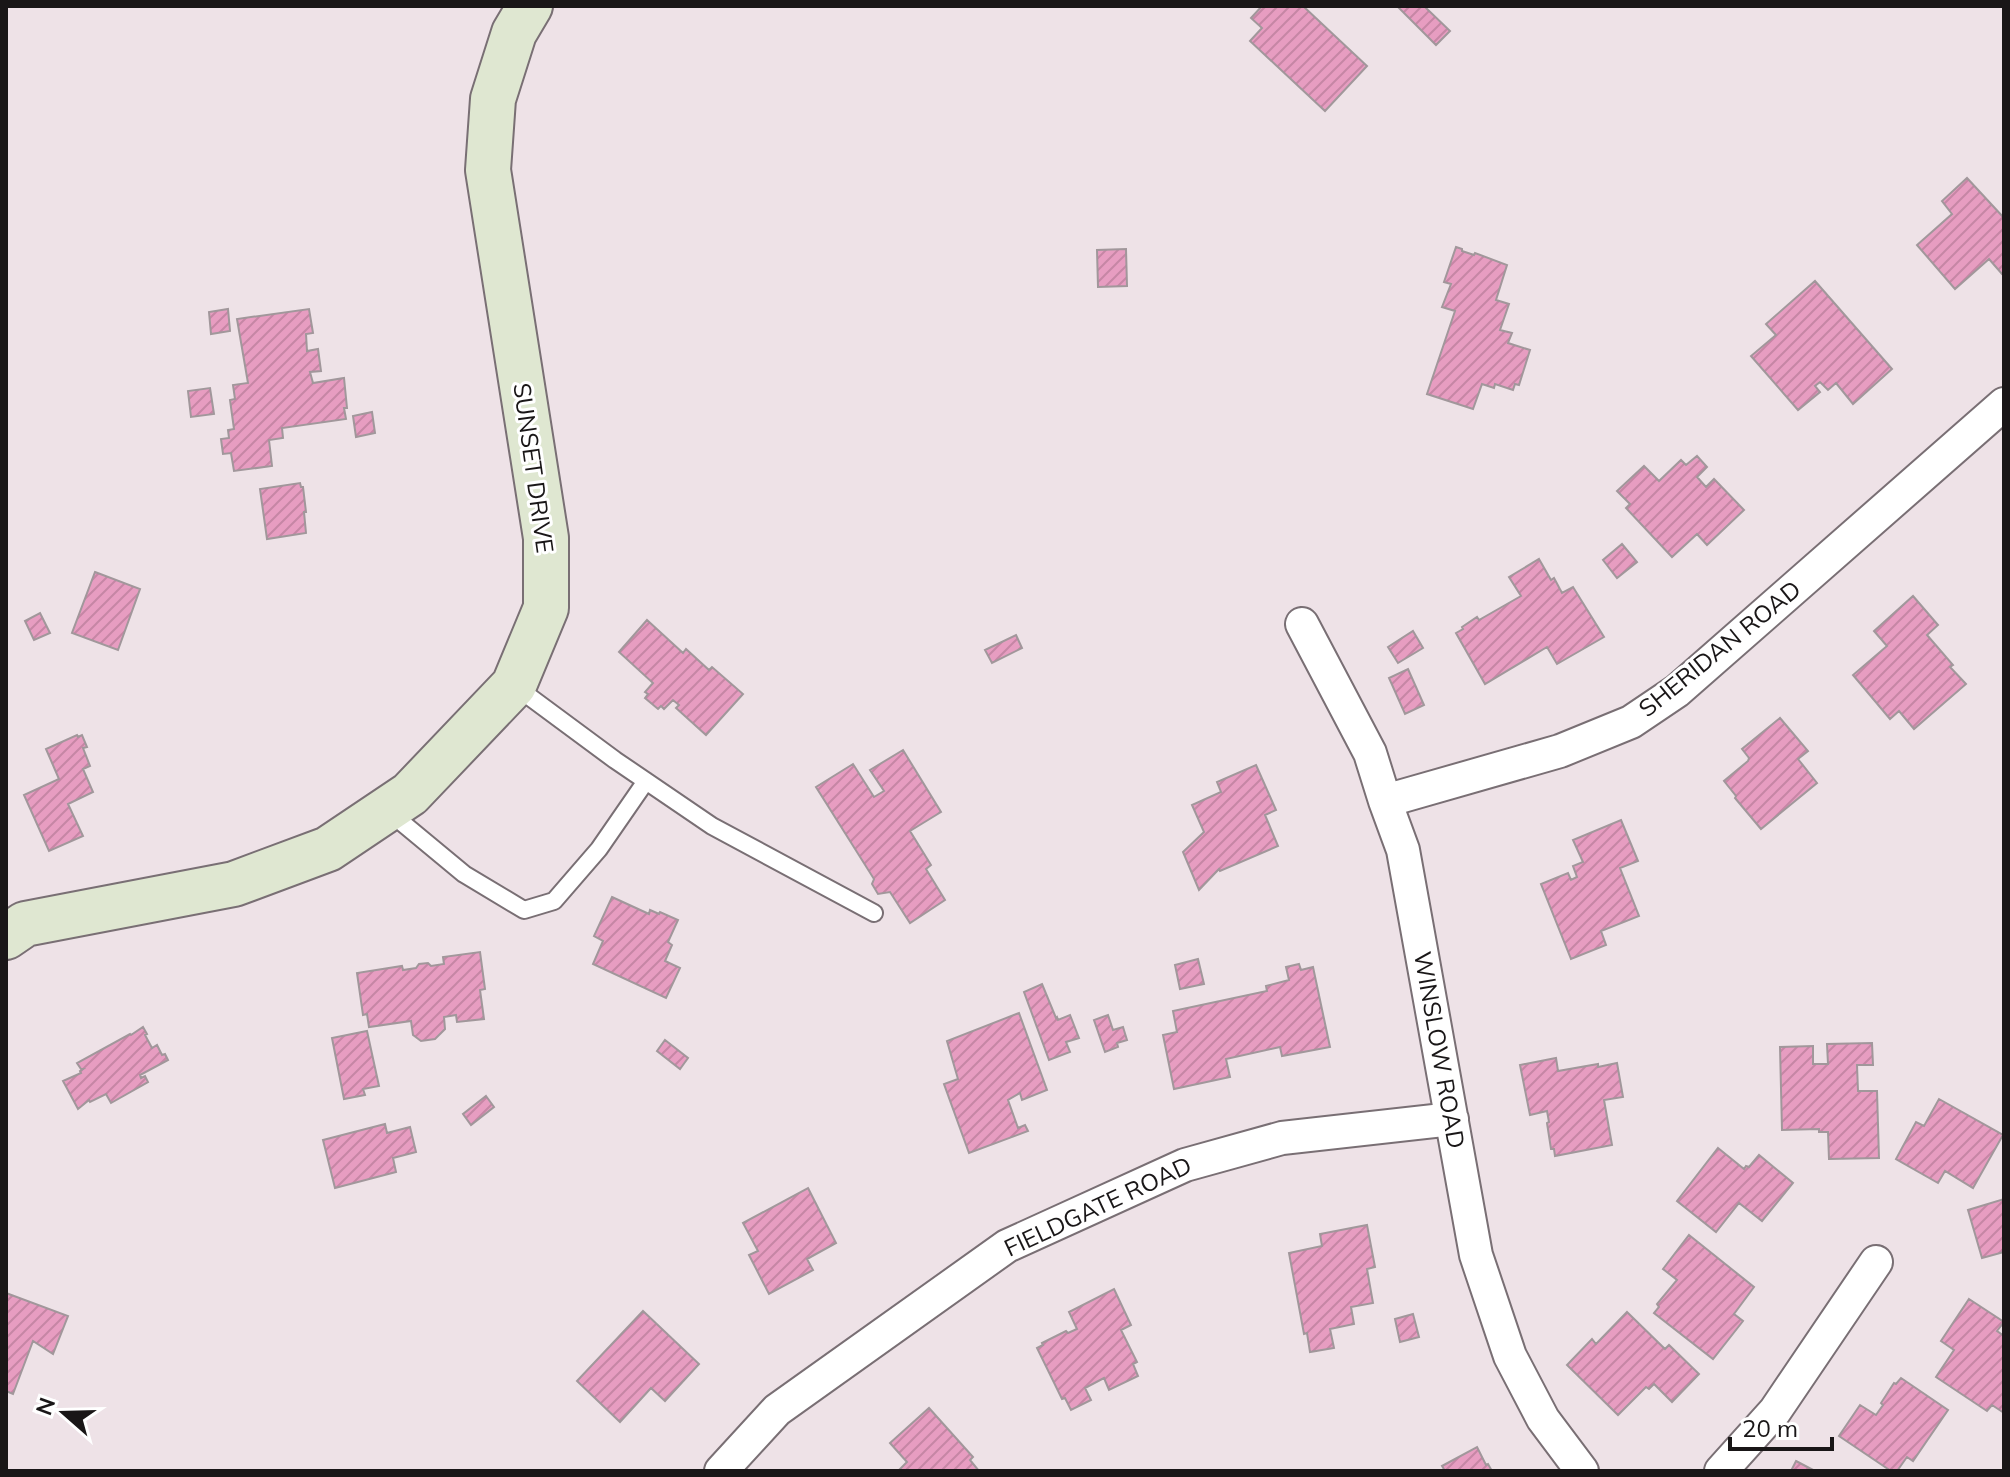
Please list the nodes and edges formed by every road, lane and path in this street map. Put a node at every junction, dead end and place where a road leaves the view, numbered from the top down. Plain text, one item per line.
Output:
1 (530, 6) edge
2 (2004, 404) edge
3 (1302, 624) dead end
4 (514, 685) junction
5 (646, 781) junction
6 (1385, 801) junction
7 (386, 810) junction
8 (874, 913) dead end
9 (6, 937) edge
10 (1452, 1119) junction
11 (1876, 1262) dead end
12 (721, 1471) edge
13 (1582, 1471) edge
14 (1721, 1471) edge

1 - 4 main road, SUNSET DRIVE
2 - 6 street, SHERIDAN ROAD
3 - 6 street, WINSLOW ROAD
4 - 5 lane
4 - 7 main road, SUNSET DRIVE
5 - 7 lane
5 - 8 lane
6 - 10 street, WINSLOW ROAD
7 - 9 main road, SUNSET DRIVE
10 - 12 street, FIELDGATE ROAD
10 - 13 street, WINSLOW ROAD
11 - 14 street

